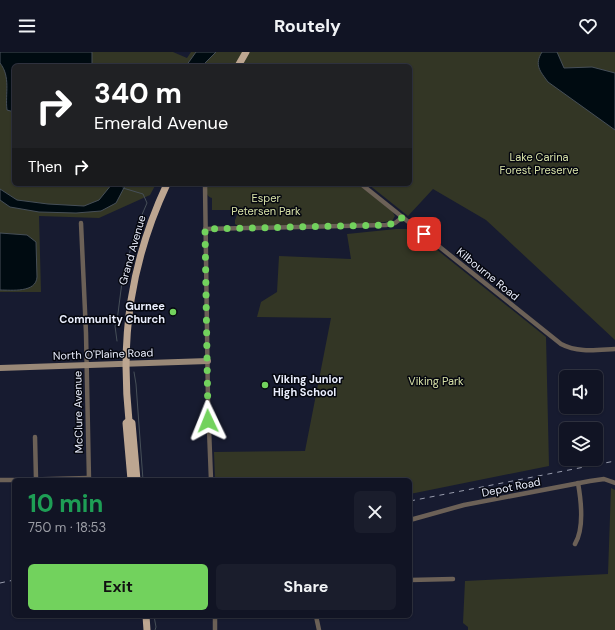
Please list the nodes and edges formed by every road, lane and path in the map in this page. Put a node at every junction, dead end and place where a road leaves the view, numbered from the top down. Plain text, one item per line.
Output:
1 (246, 52) edge
2 (239, 64) edge
3 (166, 186) edge
4 (205, 186) edge
5 (364, 186) edge
6 (403, 217) junction
7 (81, 223) dead end
8 (205, 229) junction
9 (615, 349) edge
10 (208, 361) junction
11 (125, 364) junction
12 (86, 365) junction
13 (0, 368) edge
14 (129, 421) junction
15 (35, 437) dead end
16 (36, 478) edge
17 (88, 478) edge
18 (131, 478) edge
19 (137, 478) edge
20 (211, 478) edge
21 (0, 480) edge
22 (12, 480) edge
23 (578, 483) junction
24 (615, 483) edge
25 (412, 519) edge
26 (575, 544) dead end
27 (452, 579) dead end
28 (412, 580) edge
29 (146, 618) edge
30 (215, 618) edge
31 (317, 618) edge
32 (147, 630) edge
33 (215, 630) edge
34 (320, 630) edge

1 - 2 main road
3 - 11 main road, Grand Avenue
4 - 8 street
5 - 6 street, Kilbourne Road
6 - 8 street
6 - 9 street, Kilbourne Road
7 - 12 street, McClure Avenue
8 - 10 street
10 - 11 street, North O'Plaine Road
10 - 20 street
11 - 12 street, North O'Plaine Road
11 - 14 main road, Grand Avenue
12 - 13 street, North O'Plaine Road
12 - 17 street, McClure Avenue
14 - 18 main road, Grand Avenue
14 - 19 main road, Grand Avenue
15 - 16 street
21 - 22 street
23 - 24 street, Depot Road
23 - 25 street, Depot Road
23 - 26 street
27 - 28 street
29 - 32 main road
30 - 33 street
31 - 34 street

